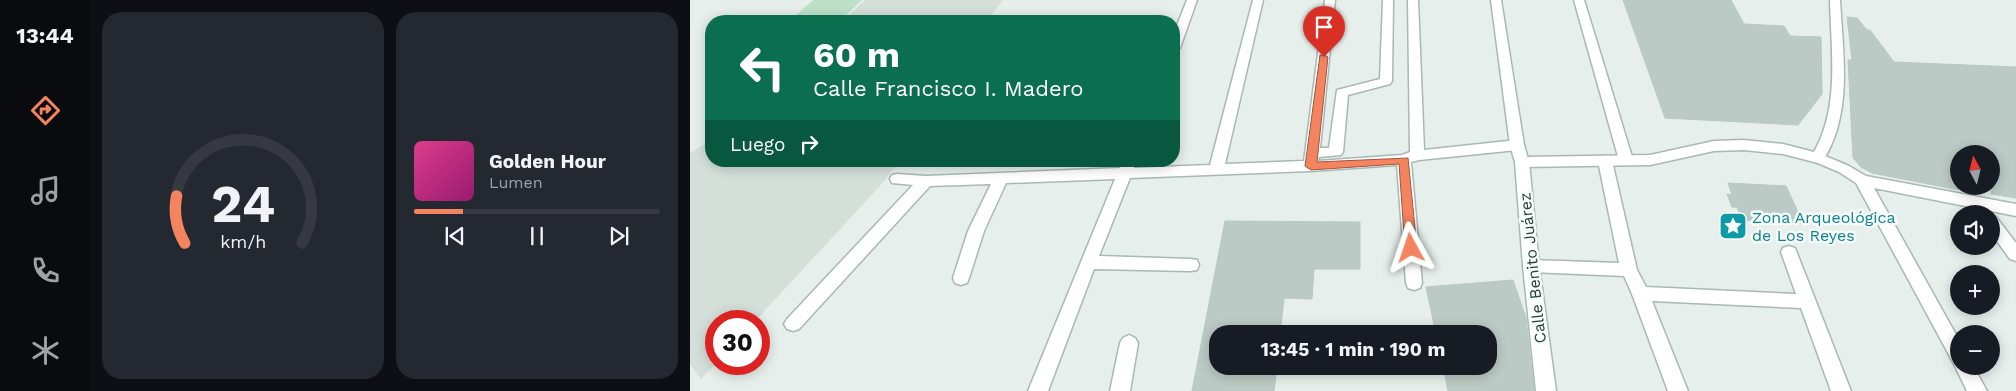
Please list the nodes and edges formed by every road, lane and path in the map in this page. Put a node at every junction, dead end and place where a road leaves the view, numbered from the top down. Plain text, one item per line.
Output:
1 (1192, 0) edge
2 (1258, 0) edge
3 (1330, 0) edge
4 (1388, 0) edge
5 (1413, 0) edge
6 (1496, 0) edge
7 (1579, 0) edge
8 (1835, 0) edge
9 (1180, 32) edge
10 (1517, 145) junction
11 (1411, 157) junction
12 (1818, 158) junction
13 (1312, 160) junction
14 (1626, 160) junction
15 (1605, 161) junction
16 (1522, 162) junction
17 (1128, 167) edge
18 (1216, 170) junction
19 (1001, 177) junction
20 (897, 179) dead end
21 (1862, 180) junction
22 (926, 181) junction
23 (1966, 205) edge
24 (2000, 210) edge
25 (2016, 210) edge
26 (2000, 233) edge
27 (1789, 252) dead end
28 (2016, 255) edge
29 (1088, 262) junction
30 (1191, 264) dead end
31 (1531, 266) junction
32 (1629, 270) junction
33 (961, 278) dead end
34 (1414, 283) dead end
35 (1641, 294) junction
36 (1806, 301) junction
37 (793, 324) dead end
38 (1950, 341) edge
39 (1129, 343) dead end
40 (1968, 375) edge
41 (1038, 391) edge
42 (1120, 391) edge
43 (1546, 391) edge
44 (1678, 391) edge
45 (1841, 391) edge
46 (1977, 391) edge

1 - 9 street
2 - 18 street
3 - 13 street
4 - 13 street
5 - 11 street
6 - 10 street, Calle Benito Juárez
7 - 14 street
8 - 12 street
10 - 11 street
10 - 16 street, Calle Benito Juárez
11 - 13 street
11 - 34 street
12 - 14 street
12 - 21 street
13 - 18 street
14 - 15 street
15 - 16 street
15 - 32 street
16 - 31 street, Calle Benito Juárez
17 - 18 street
17 - 19 street
17 - 29 street
19 - 22 street
19 - 33 street
20 - 22 street
21 - 23 street
21 - 38 street
22 - 37 street
24 - 25 street
26 - 28 street
27 - 36 street
29 - 30 street
29 - 41 street
31 - 32 street
31 - 43 street, Calle Benito Juárez
32 - 35 street
35 - 36 street
35 - 44 street
36 - 45 street
39 - 42 street
40 - 46 street

